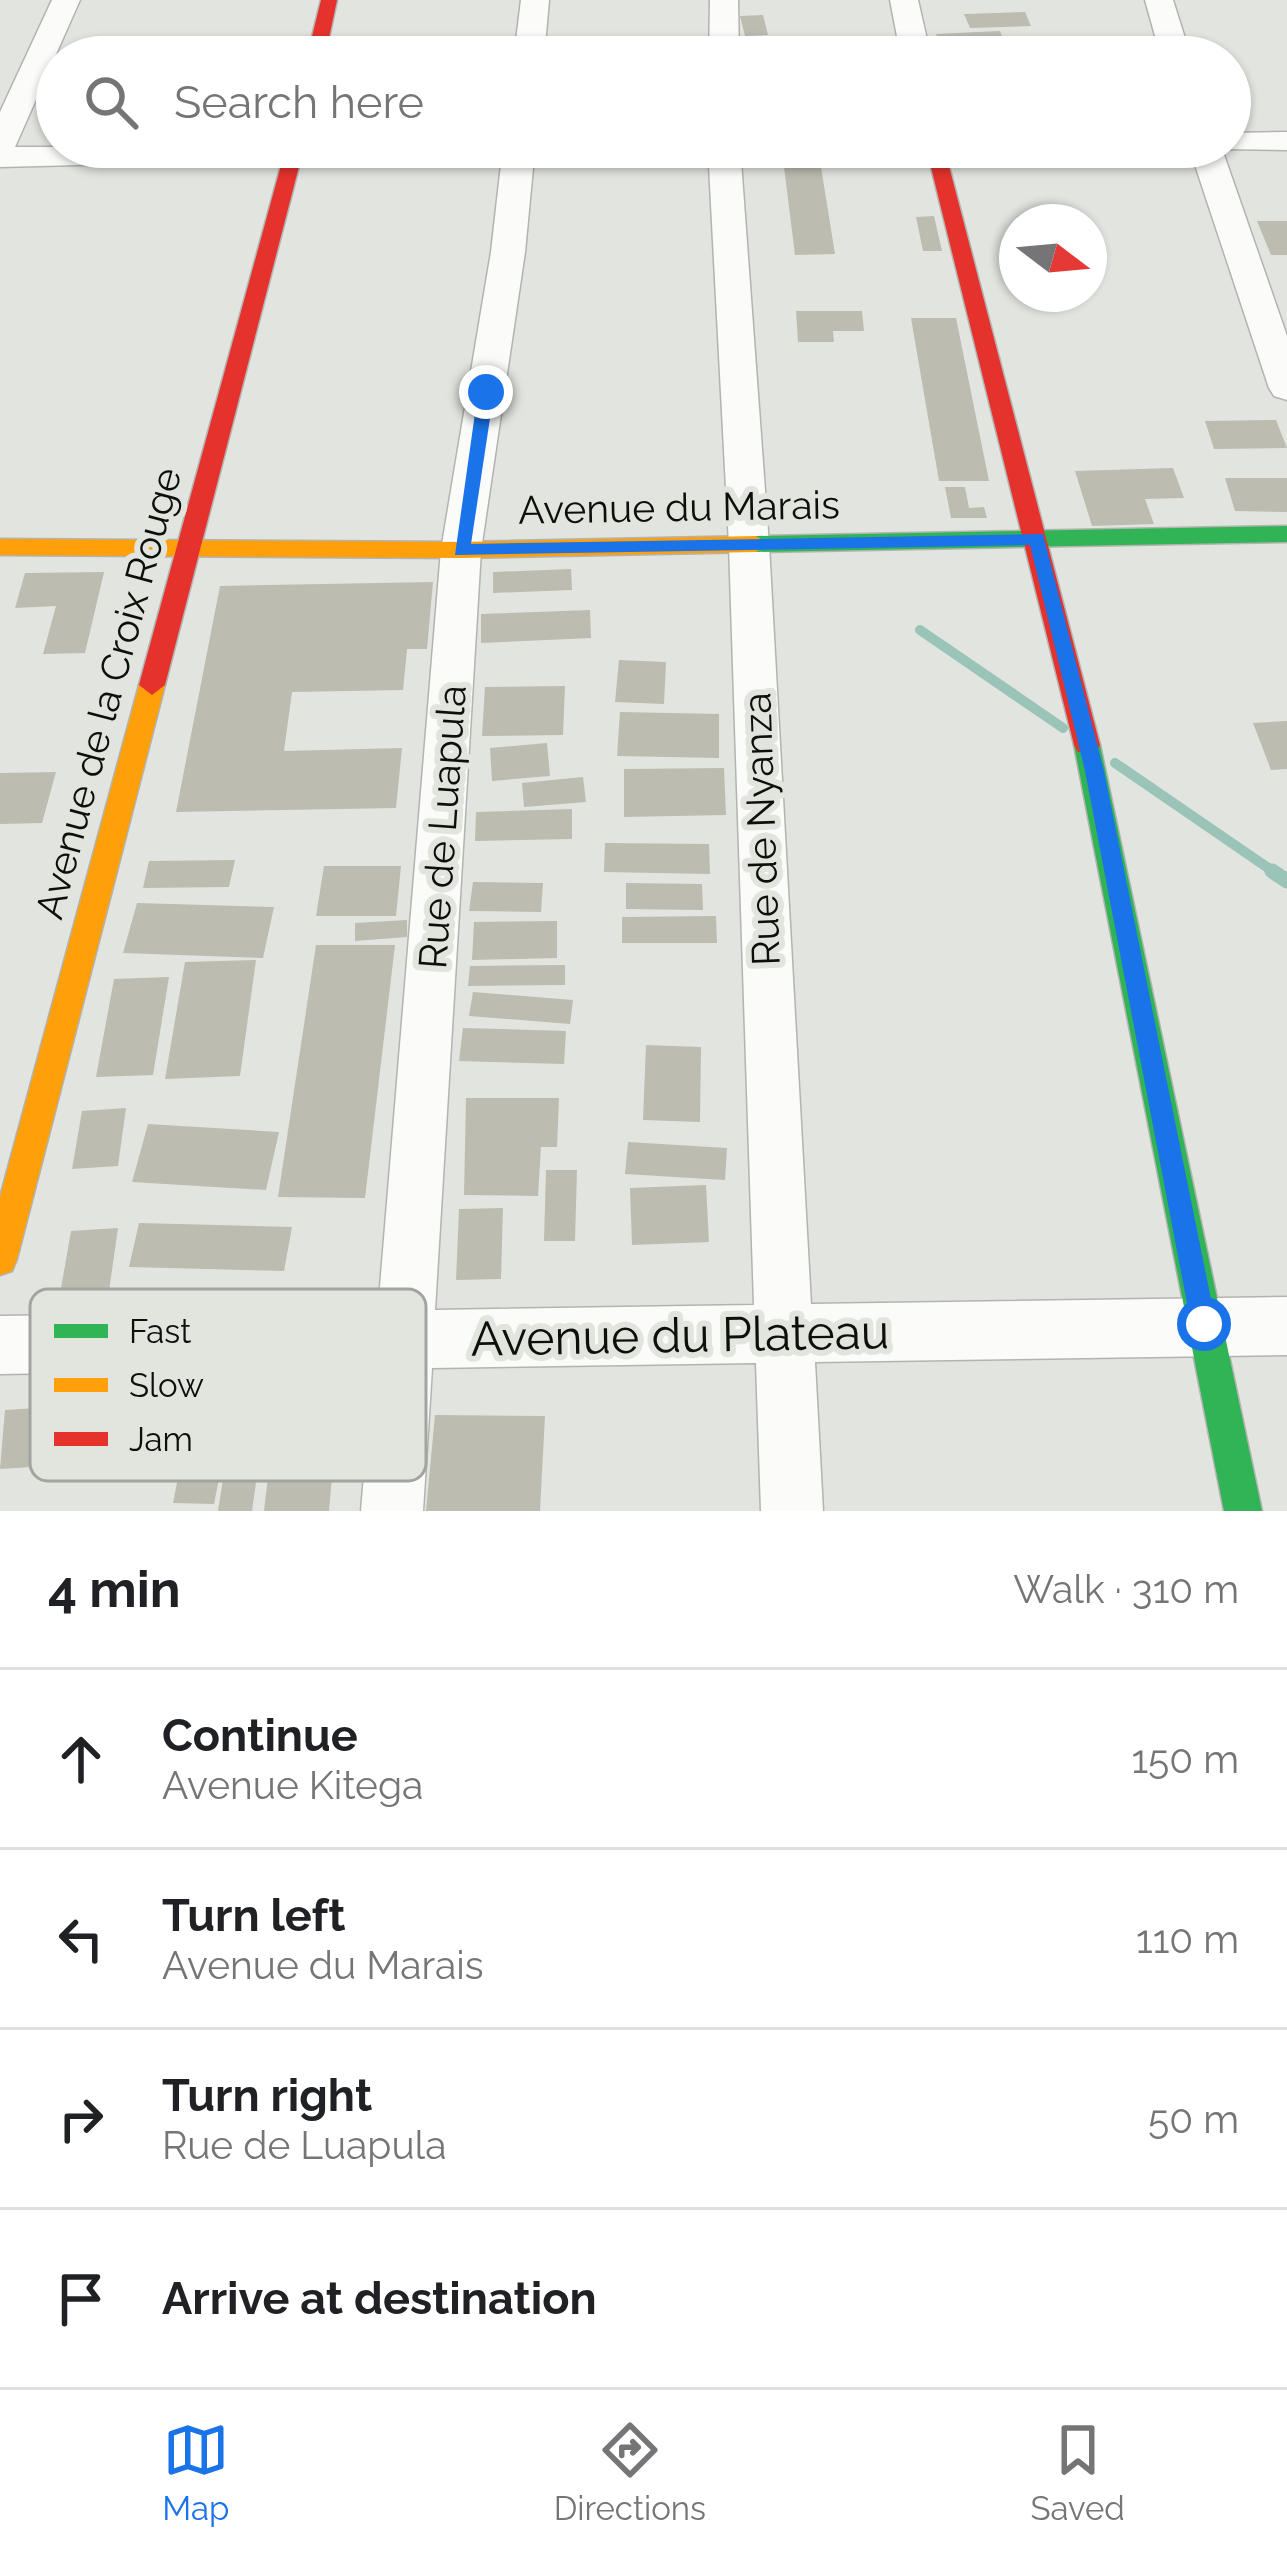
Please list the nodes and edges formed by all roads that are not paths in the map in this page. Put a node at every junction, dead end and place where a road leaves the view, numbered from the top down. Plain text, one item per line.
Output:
1 (66, 0) edge
2 (329, 0) edge
3 (535, 0) edge
4 (724, 0) edge
5 (904, 0) edge
6 (1159, 0) edge
7 (50, 36) edge
8 (321, 36) edge
9 (531, 36) edge
10 (724, 36) edge
11 (912, 36) edge
12 (1170, 36) edge
13 (36, 66) edge
14 (1287, 141) edge
15 (1251, 142) edge
16 (0, 146) edge
17 (36, 157) edge
18 (0, 158) edge
19 (289, 168) edge
20 (517, 168) edge
21 (725, 168) edge
22 (940, 168) edge
23 (1212, 168) edge
24 (1287, 388) edge
25 (1287, 534) edge
26 (1037, 538) junction
27 (749, 545) junction
28 (186, 546) junction
29 (0, 547) edge
30 (461, 550) junction
31 (0, 1259) edge
32 (410, 1289) edge
33 (1204, 1324) junction
34 (1287, 1326) edge
35 (781, 1333) junction
36 (426, 1342) edge
37 (0, 1345) edge
38 (30, 1345) edge
39 (394, 1481) edge
40 (392, 1511) edge
41 (792, 1511) edge
42 (1244, 1511) edge

1 - 7 street
2 - 8 street
3 - 9 street
4 - 10 street
5 - 11 street
6 - 12 street
13 - 16 street
14 - 15 street
17 - 18 street
19 - 28 street, Avenue de la Croix Rouge
20 - 30 street, Rue de Luapula
21 - 27 street, Rue de Nyanza
22 - 26 street
23 - 24 street
25 - 26 street, Avenue du Marais
26 - 27 street, Avenue du Marais
26 - 33 street
27 - 30 street, Avenue du Marais
27 - 35 street, Rue de Nyanza
28 - 29 street, Avenue du Marais
28 - 30 street, Avenue du Marais
28 - 31 street, Avenue de la Croix Rouge
30 - 32 street, Rue de Luapula
33 - 34 street, Avenue du Plateau
33 - 35 street, Avenue du Plateau
33 - 42 street
35 - 36 street, Avenue du Plateau
35 - 41 street, Rue de Nyanza
37 - 38 street, Avenue du Plateau
39 - 40 street, Rue de Luapula

